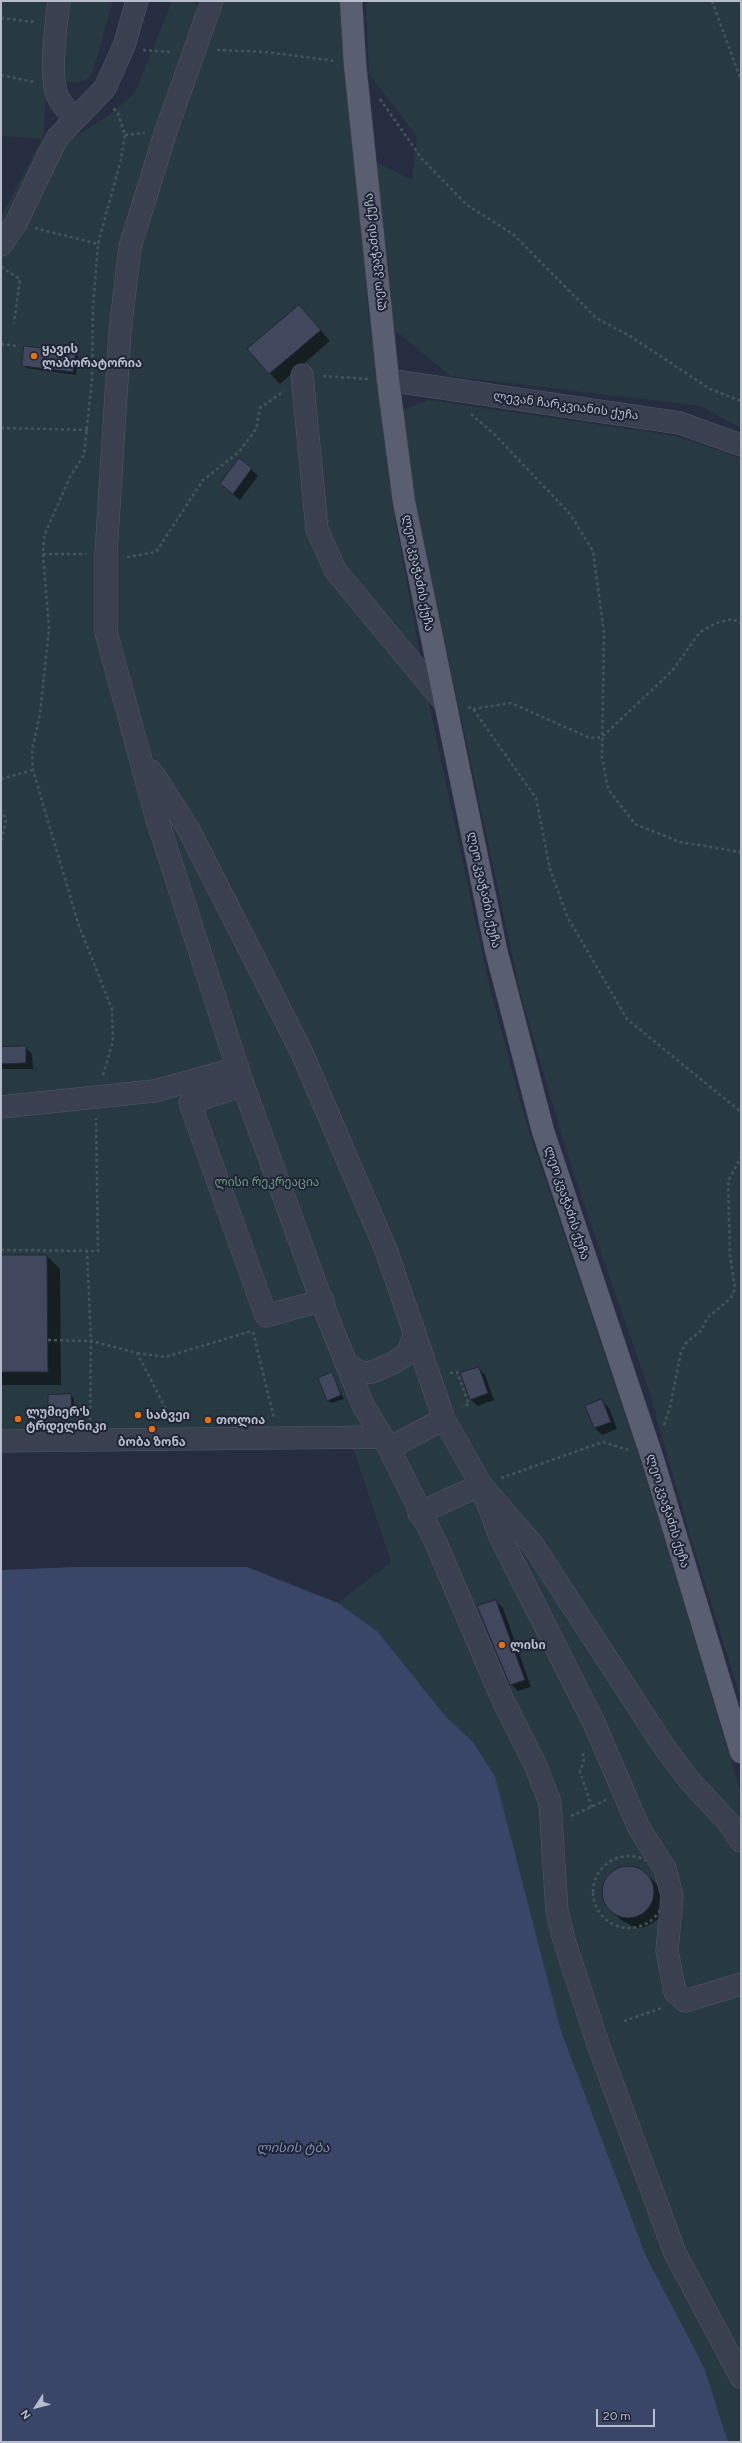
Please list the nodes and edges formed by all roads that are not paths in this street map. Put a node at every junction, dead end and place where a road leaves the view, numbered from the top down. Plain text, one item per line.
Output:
1 (59, 1) edge
2 (137, 1) edge
3 (212, 1) edge
4 (351, 1) edge
5 (74, 120) junction
6 (1, 245) edge
7 (302, 375) road end
8 (388, 380) junction
9 (741, 445) edge
10 (444, 702) junction
11 (140, 754) junction
12 (240, 1076) junction
13 (1, 1107) edge
14 (323, 1300) junction
15 (414, 1336) junction
16 (349, 1366) junction
17 (444, 1420) junction
18 (1, 1441) edge
19 (384, 1442) junction
20 (489, 1482) junction
21 (419, 1513) junction
22 (741, 1752) edge
23 (639, 1828) junction
24 (741, 1841) edge
25 (637, 1857) road end
26 (741, 1984) edge
27 (741, 2377) edge

1 - 5 street
2 - 5 street
3 - 11 street
4 - 8 main road, ლეო კვაჭაძის ქუჩა
5 - 6 street
7 - 10 street
8 - 9 street, ლევან ჩარკვიანის ქუჩა
8 - 10 main road, ლეო კვაჭაძის ქუჩა
10 - 22 main road, ლეო კვაჭაძის ქუჩა
11 - 12 street
11 - 15 street
12 - 13 street
12 - 14 street
12 - 14 street
14 - 16 street
15 - 16 street
15 - 17 street
16 - 19 street
17 - 19 street
17 - 20 street
18 - 19 street
19 - 21 street
20 - 21 street
20 - 23 street
20 - 24 street
21 - 27 street
23 - 25 street
23 - 26 street

